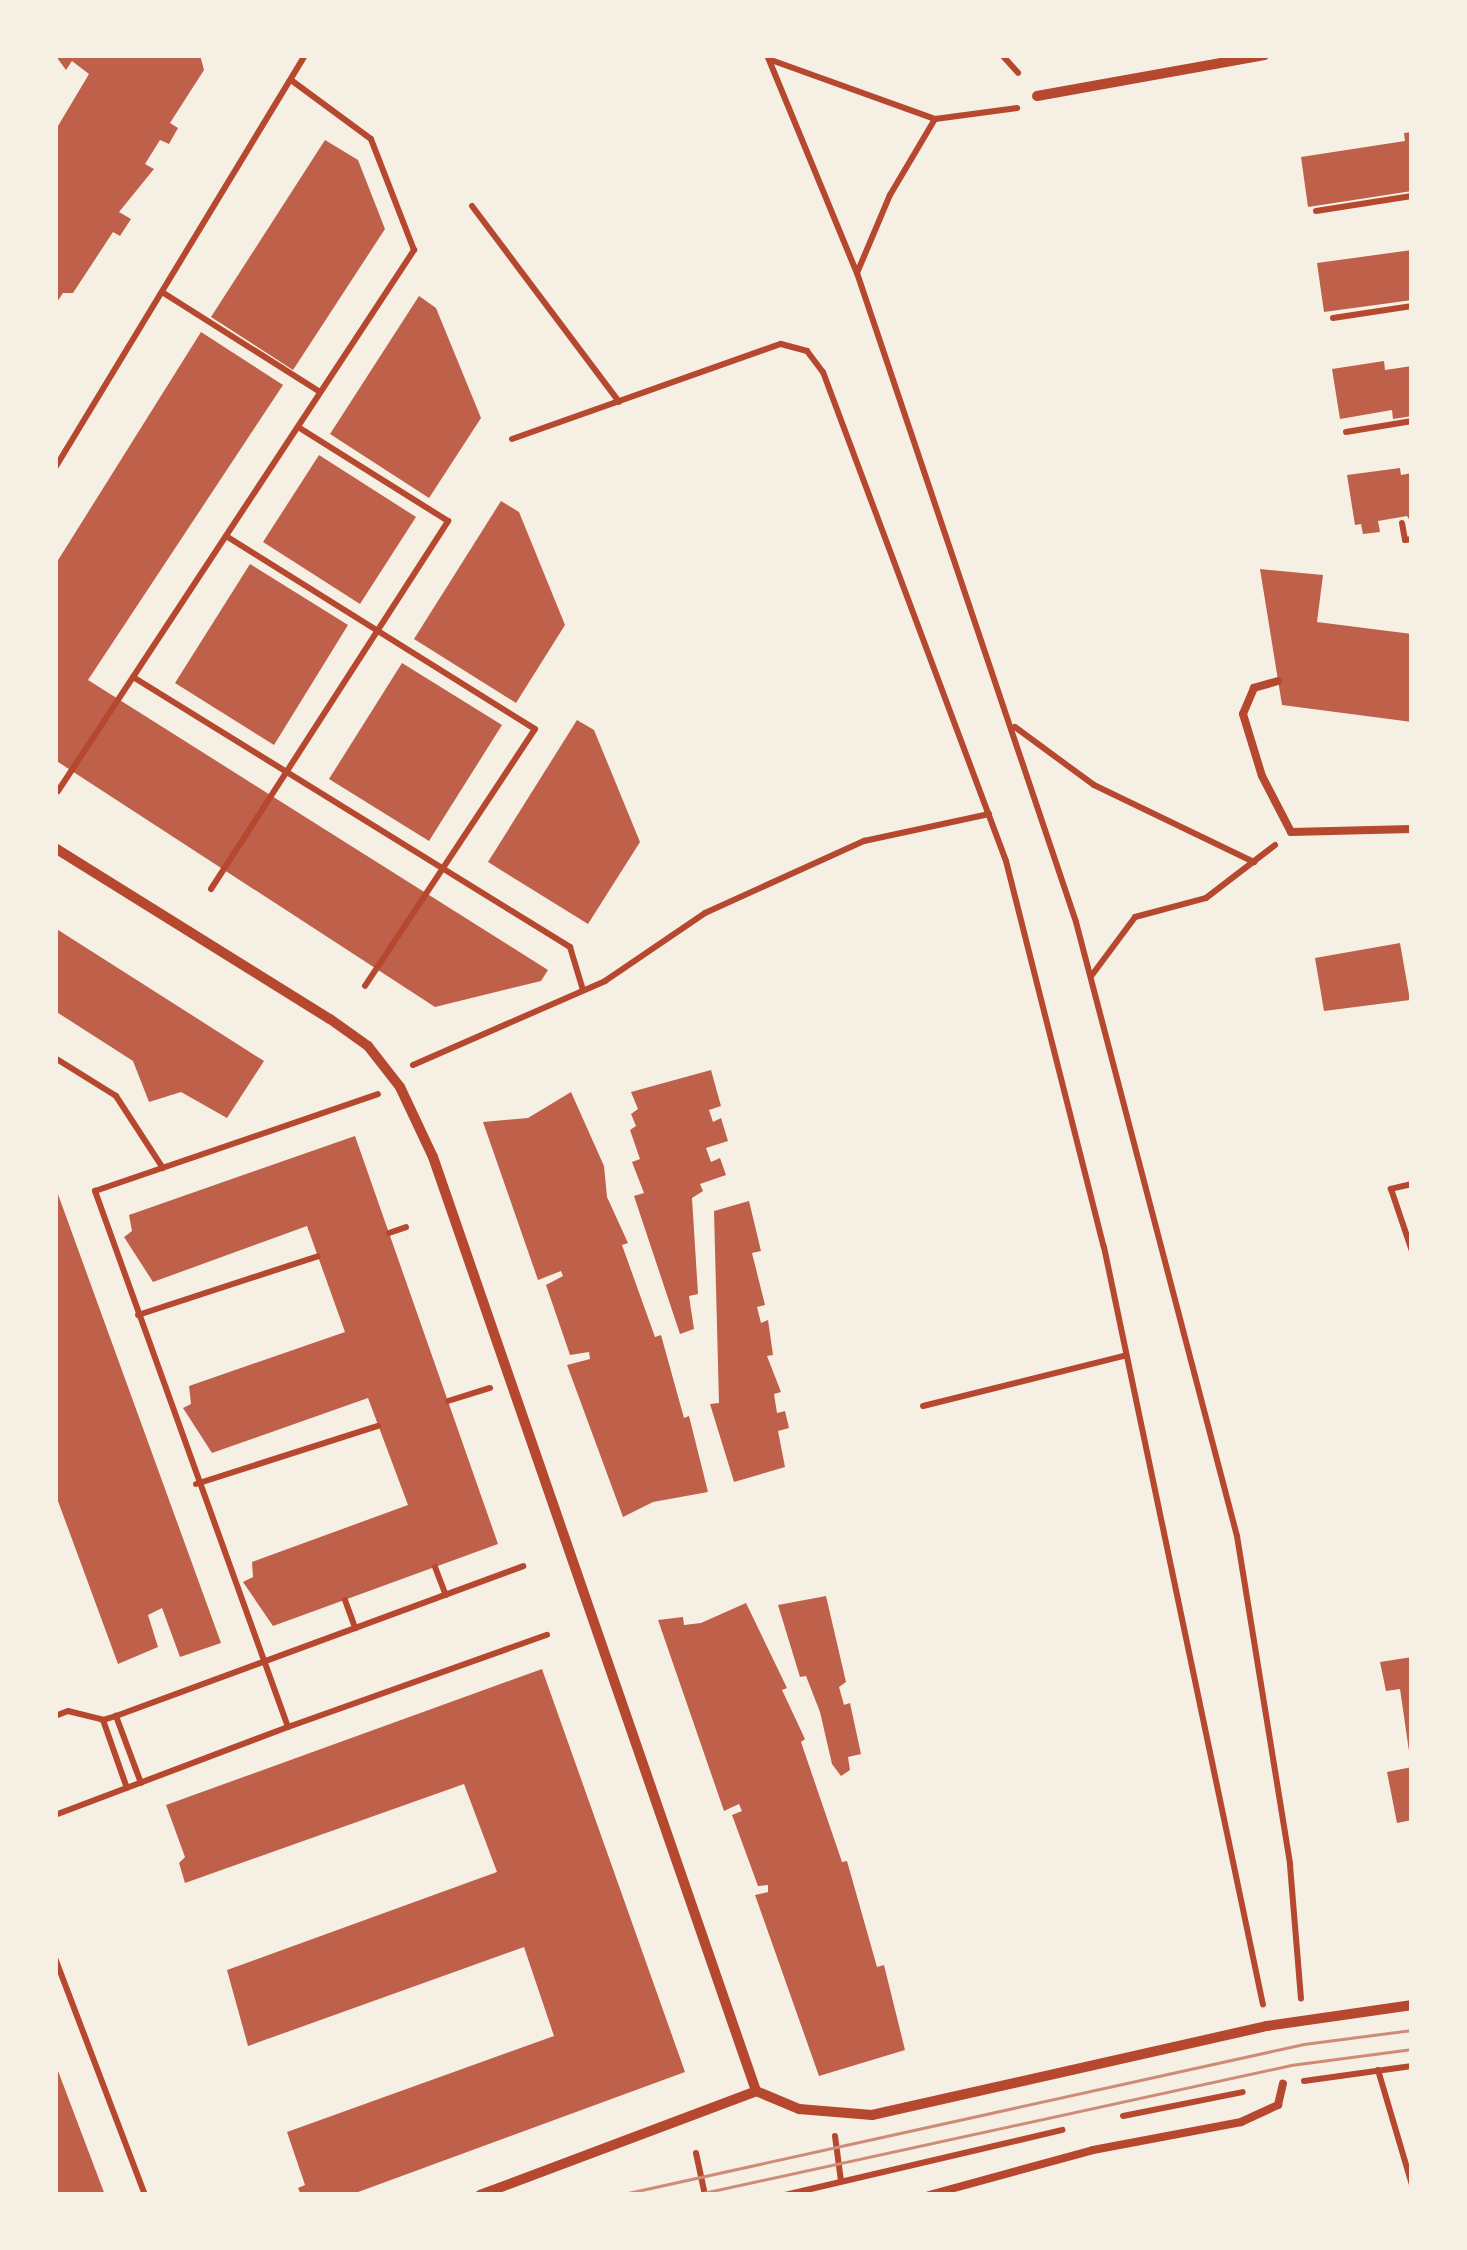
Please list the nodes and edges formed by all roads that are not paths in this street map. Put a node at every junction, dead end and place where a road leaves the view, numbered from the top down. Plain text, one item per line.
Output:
1 (1264, 55) edge
2 (1037, 96) dead end
3 (1278, 681) dead end
4 (1412, 829) edge
5 (55, 848) edge
6 (1412, 2005) edge
7 (1283, 2084) road end
8 (756, 2092) junction
9 (480, 2195) edge
10 (929, 2195) edge

1 - 2 street
3 - 4 lane
5 - 8 street
6 - 8 street
7 - 10 lane
8 - 9 street

